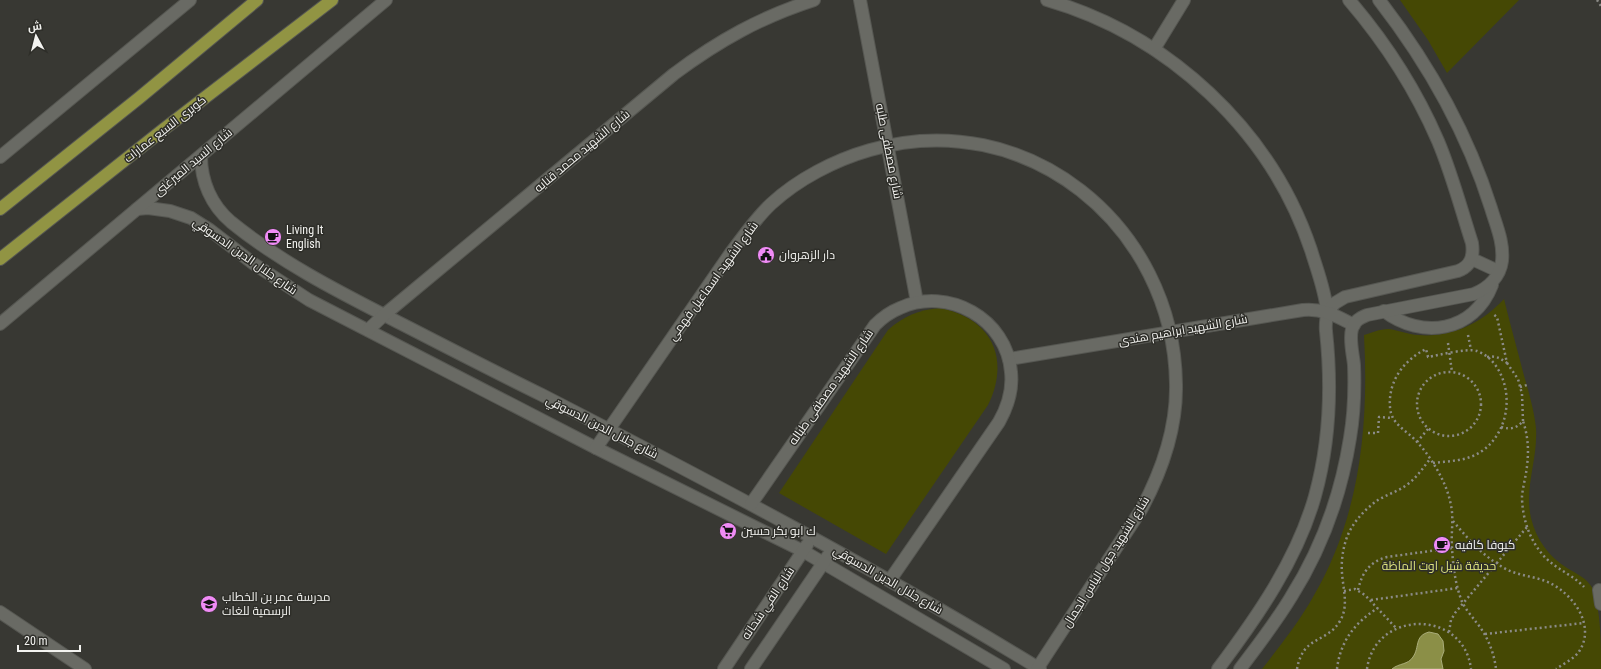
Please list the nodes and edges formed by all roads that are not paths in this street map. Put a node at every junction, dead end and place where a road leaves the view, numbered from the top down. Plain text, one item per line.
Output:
1 (190, 0) edge
2 (257, 0) edge
3 (332, 0) edge
4 (386, 0) edge
5 (814, 0) edge
6 (860, 0) edge
7 (1047, 0) edge
8 (1184, 0) edge
9 (1348, 0) edge
10 (1379, 0) edge
11 (1154, 50) junction
12 (888, 145) junction
13 (201, 156) junction
14 (0, 157) edge
15 (0, 209) edge
16 (137, 209) junction
17 (0, 259) edge
18 (1472, 259) junction
19 (1496, 276) junction
20 (917, 302) junction
21 (1327, 312) junction
22 (1384, 312) junction
23 (384, 315) junction
24 (0, 324) edge
25 (1354, 325) junction
26 (368, 330) junction
27 (1170, 332) junction
28 (1009, 359) junction
29 (609, 430) junction
30 (596, 448) junction
31 (751, 504) junction
32 (812, 538) junction
33 (833, 549) junction
34 (803, 551) junction
35 (824, 562) junction
36 (890, 580) junction
37 (1594, 591) road end
38 (1601, 604) edge
39 (0, 612) edge
40 (85, 669) edge
41 (724, 669) edge
42 (751, 669) edge
43 (1004, 669) edge
44 (1038, 669) edge
45 (1218, 669) edge
46 (1240, 669) edge

1 - 14 street
2 - 15 main road
3 - 17 main road, كوبرى السبع عمارات
4 - 13 street, شارع السيد الميرغنى
5 - 23 street, شارع الشهيد محمد قنايه
6 - 12 street, شارع مصطفى طلبه
7 - 11 street
8 - 11 street
9 - 18 street
10 - 19 street
11 - 21 street
12 - 20 street, شارع مصطفى طلبه
12 - 27 street, شارع الشهيد اسماعيل فهمي
12 - 29 street, شارع الشهيد اسماعيل فهمي
13 - 16 street, شارع السيد الميرغنى
13 - 23 street, شارع جلال الدين الدسوقي
16 - 24 street, شارع السيد الميرغنى
16 - 26 street, شارع جلال الدين الدسوقي
18 - 19 street
18 - 21 street
19 - 22 street
19 - 22 street
20 - 28 street, شارع الشهيد مصطفى طباله
20 - 31 street, شارع الشهيد مصطفى طباله
21 - 25 street, شارع الشهيد ابراهيم هندى
21 - 27 street, شارع الشهيد ابراهيم هندى
21 - 45 street
22 - 25 street
23 - 26 street, شارع الشهيد محمد قنايه
23 - 29 street, شارع جلال الدين الدسوقي
25 - 46 street
26 - 30 street, شارع جلال الدين الدسوقي
27 - 28 street, شارع الشهيد ابراهيم هندى
27 - 44 street, شارع الشهيد جول الياس الجمال
28 - 36 street, شارع الشهيد مصطفى طباله
29 - 30 street, شارع الشهيد اسماعيل فهمي
29 - 31 street, شارع جلال الدين الدسوقي
30 - 34 street, شارع جلال الدين الدسوقي
31 - 32 street, شارع جلال الدين الدسوقي
32 - 33 street, شارع جلال الدين الدسوقي
32 - 34 street, شارع الفي شحاته
33 - 35 street, شارع الفي شحاته
33 - 36 street, شارع جلال الدين الدسوقي
34 - 35 street, شارع جلال الدين الدسوقي
34 - 41 street, شارع الفي شحاته
35 - 42 street, شارع الفي شحاته
35 - 43 street, شارع جلال الدين الدسوقي
36 - 44 street, شارع جلال الدين الدسوقي
37 - 38 street
39 - 40 street

